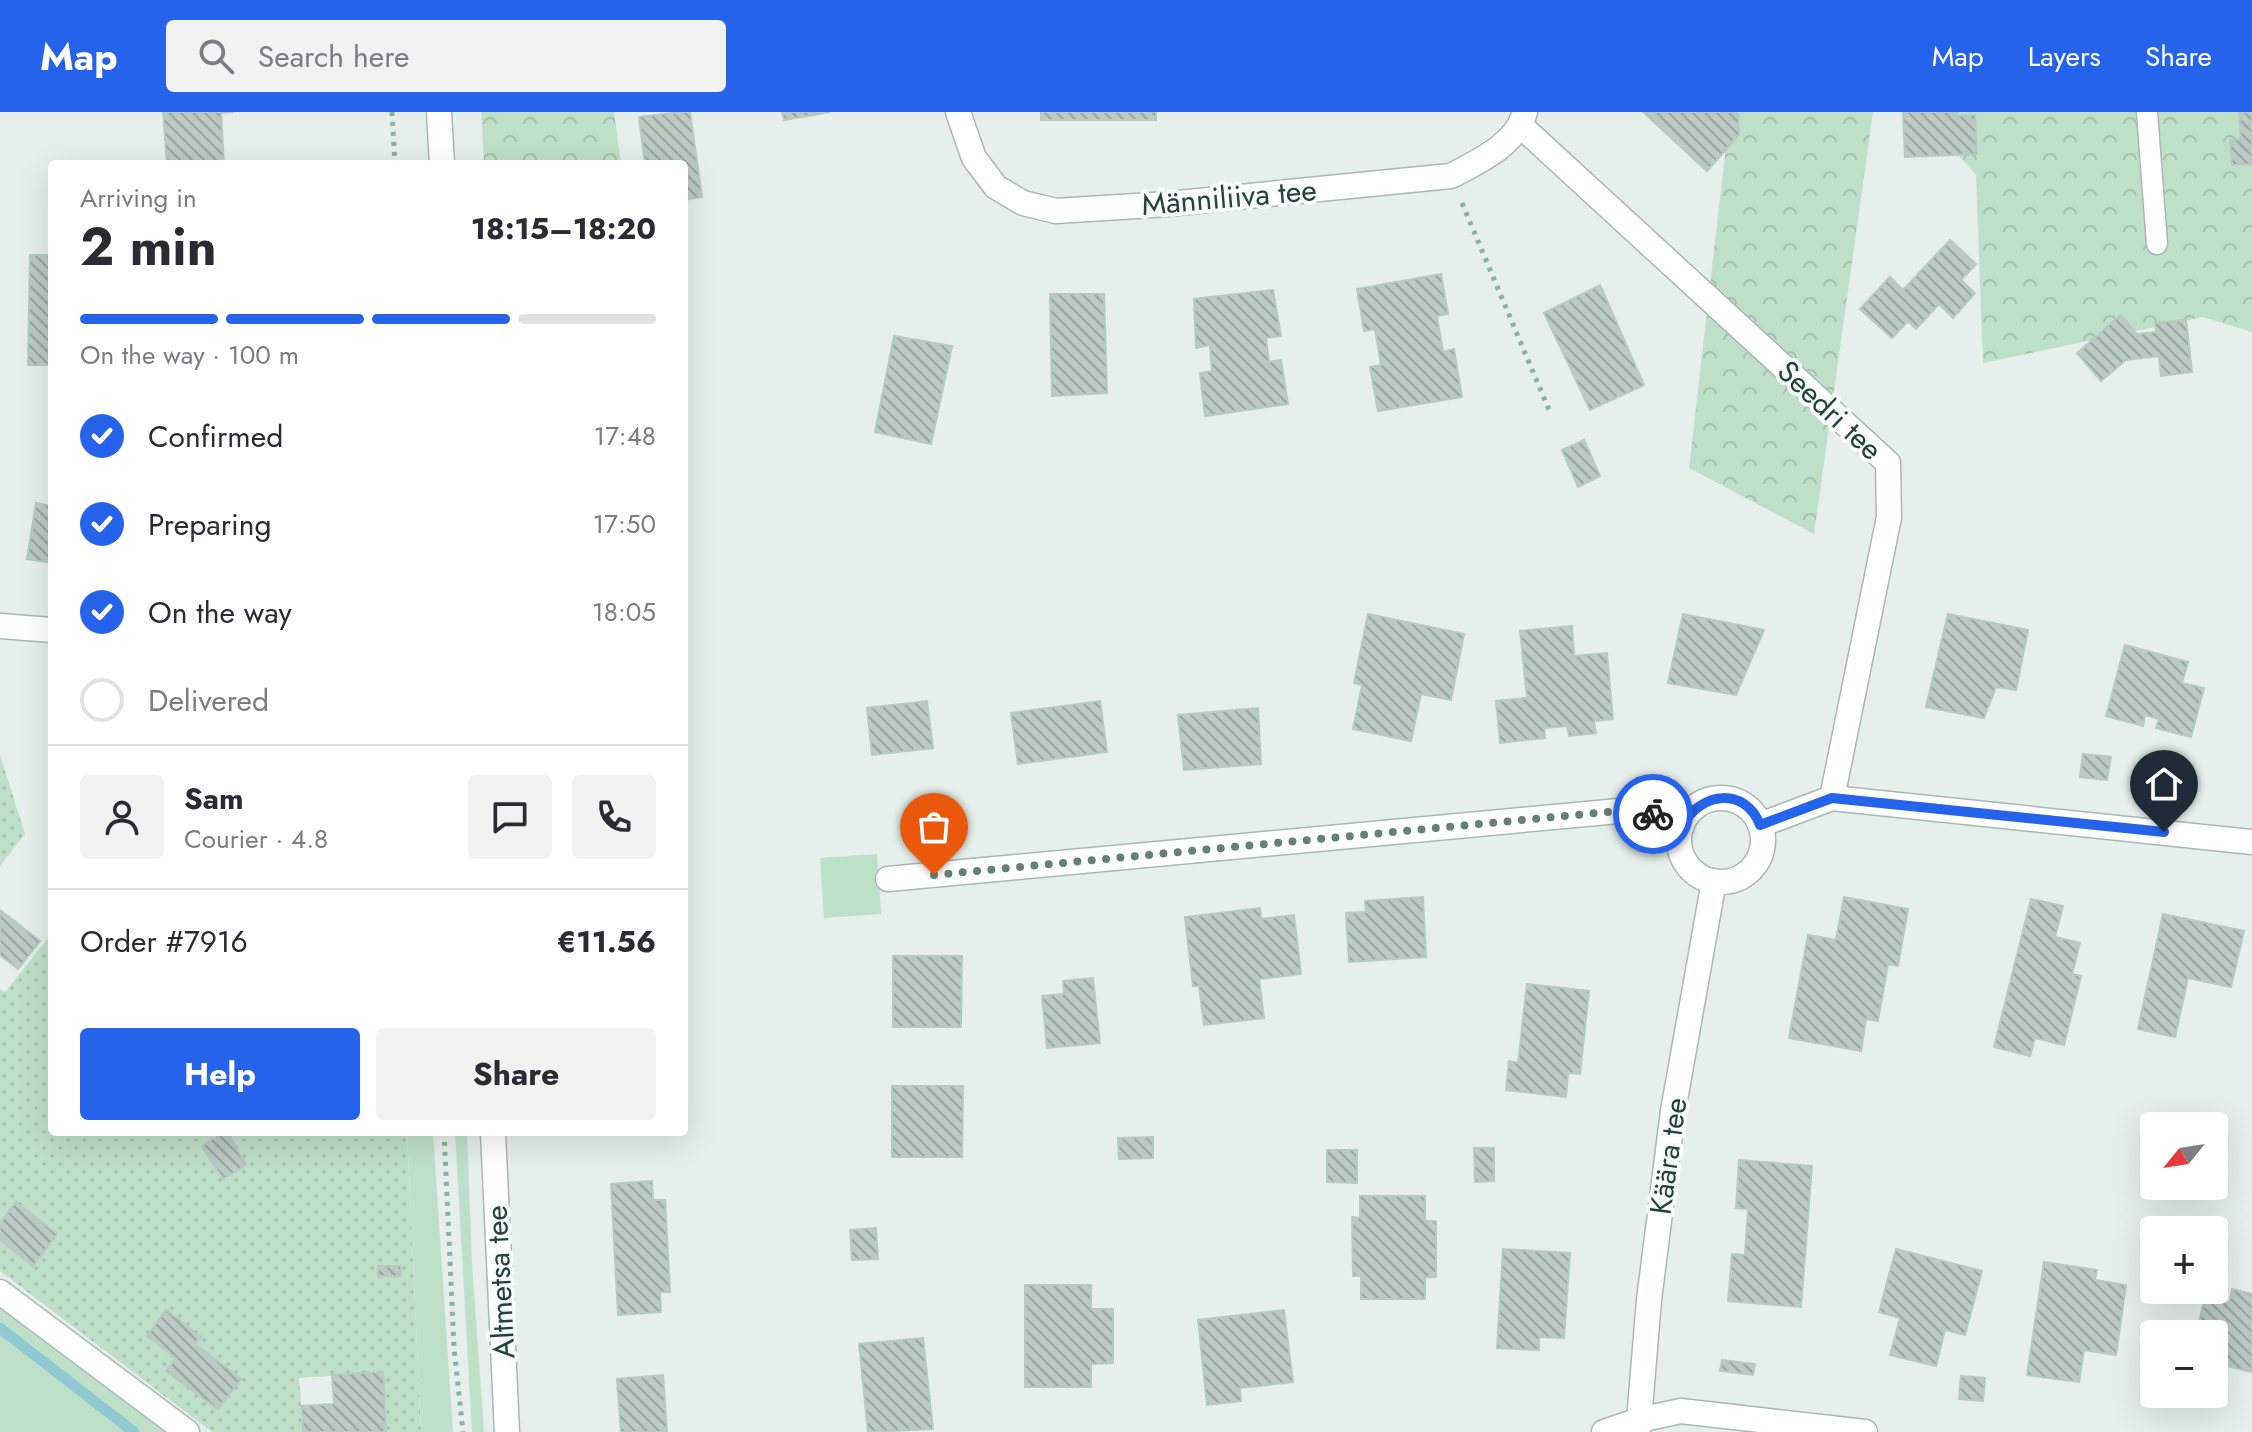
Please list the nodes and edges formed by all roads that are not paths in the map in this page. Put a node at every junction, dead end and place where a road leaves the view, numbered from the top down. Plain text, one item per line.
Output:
1 (439, 112) edge
2 (958, 112) edge
3 (2147, 112) edge
4 (1523, 119) edge
5 (442, 160) edge
6 (2157, 244) dead end
7 (0, 626) edge
8 (48, 630) edge
9 (1832, 798) junction
10 (1760, 825) junction
11 (1682, 826) junction
12 (2252, 842) edge
13 (888, 879) dead end
14 (1714, 881) junction
15 (493, 1136) edge
16 (0, 1292) edge
17 (1638, 1426) edge
18 (187, 1432) edge
19 (507, 1432) edge
20 (1604, 1432) edge
21 (1865, 1432) edge

1 - 5 street
2 - 4 street, Männiliiva tee
3 - 6 lane
4 - 9 street, Seedri tee
7 - 8 street
9 - 10 street
9 - 12 street
10 - 11 street
10 - 14 street
11 - 13 street
11 - 14 street
14 - 17 street, Käära tee
15 - 19 street, Altmetsa tee
16 - 18 street
17 - 20 street
17 - 21 street

